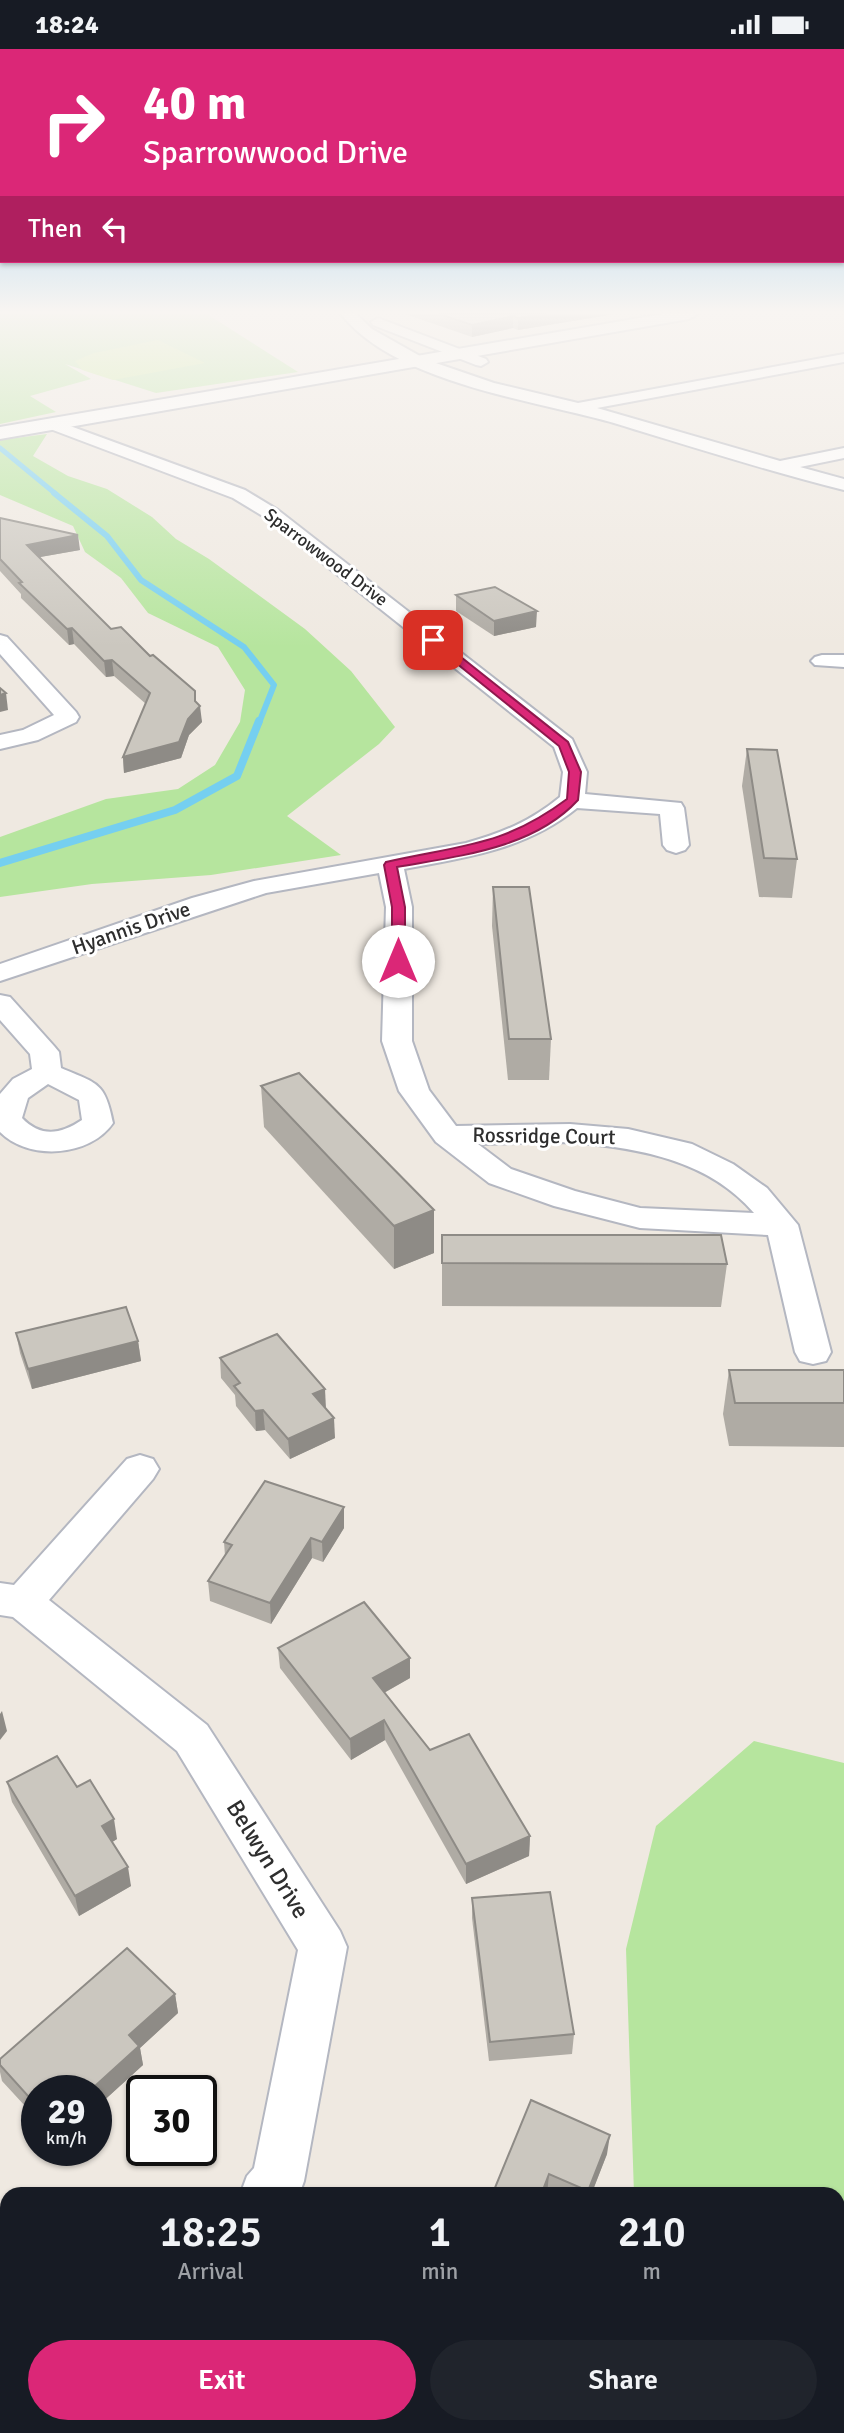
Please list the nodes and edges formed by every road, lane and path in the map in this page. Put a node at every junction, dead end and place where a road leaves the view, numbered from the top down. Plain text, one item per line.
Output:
1 (44, 425) edge
2 (54, 425) edge
3 (637, 425) edge
4 (0, 433) edge
5 (844, 453) edge
6 (779, 467) junction
7 (844, 485) edge
8 (0, 641) edge
9 (822, 661) dead end
10 (844, 661) edge
11 (0, 742) edge
12 (572, 800) junction
13 (676, 845) dead end
14 (390, 865) junction
15 (0, 973) edge
16 (0, 1003) edge
17 (47, 1073) dead end
18 (447, 1135) junction
19 (782, 1225) junction
20 (813, 1352) dead end
21 (140, 1469) dead end
22 (11, 1601) edge
23 (273, 2187) edge

1 - 4 street
2 - 12 street, Sparrowwood Drive
3 - 6 street
5 - 6 street
6 - 7 street
8 - 11 street
9 - 10 street
12 - 13 street
12 - 14 street
14 - 15 street, Hyannis Drive
14 - 18 street, Rossridge Court
16 - 17 street
18 - 19 street, Rossridge Court
18 - 19 street, Rossridge Court
19 - 20 street, Rossridge Court
21 - 22 street, Belwyn Drive
22 - 23 street, Belwyn Drive

